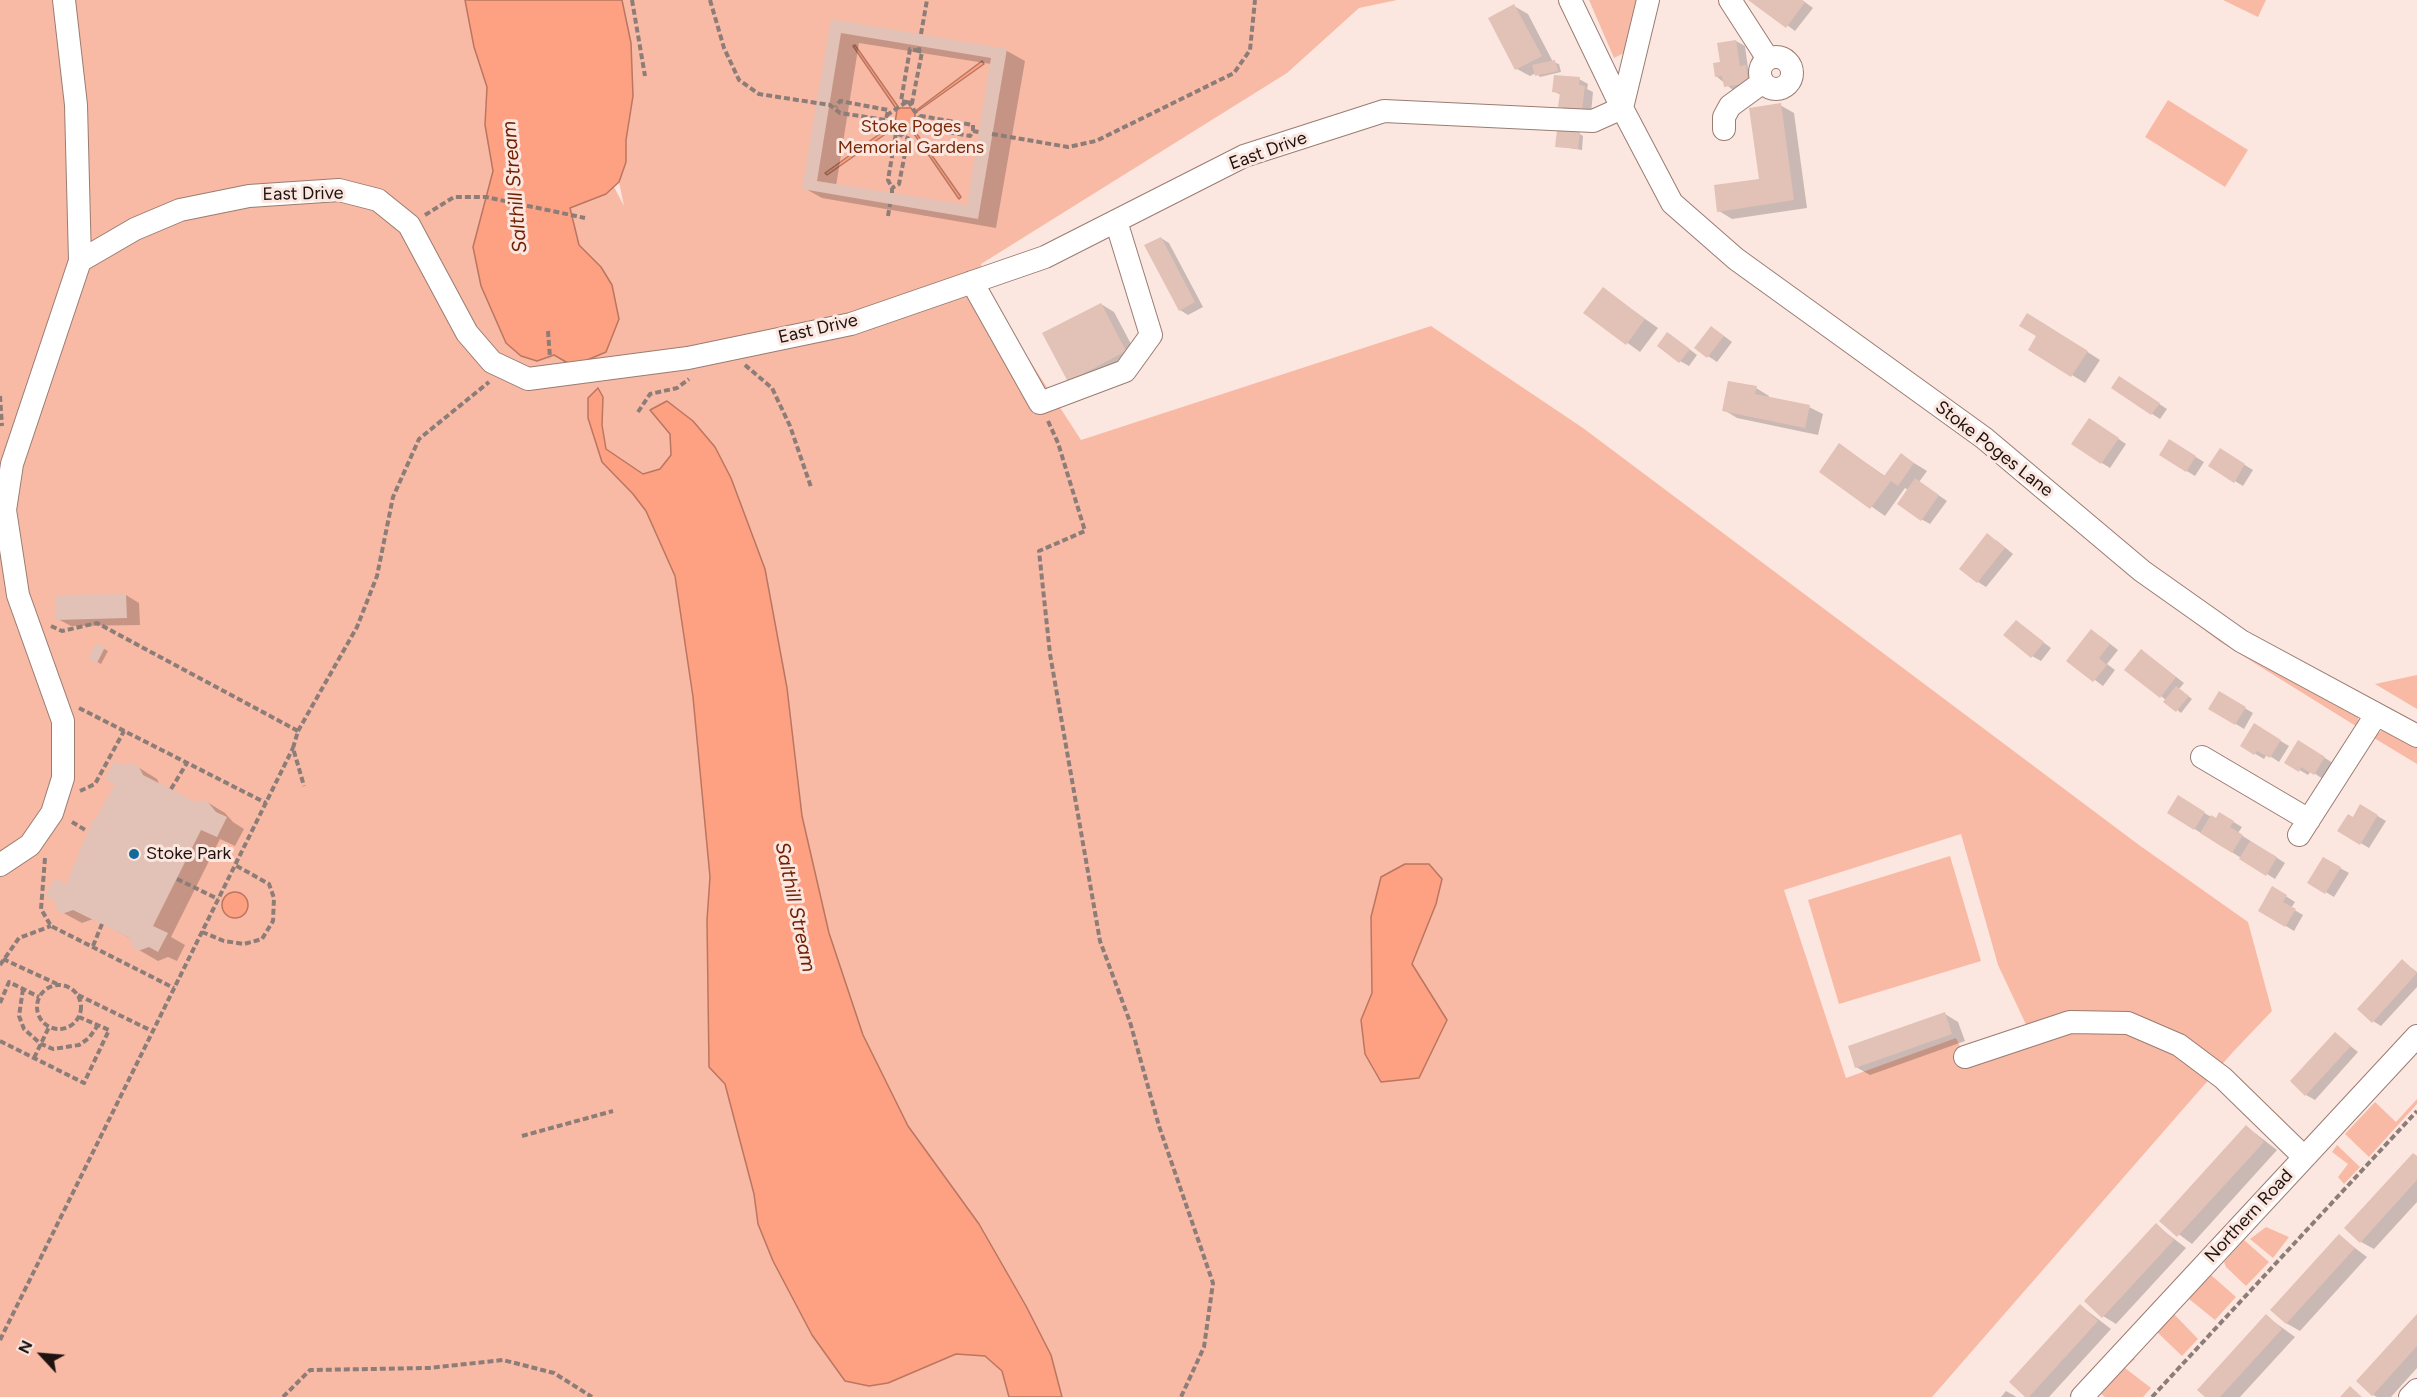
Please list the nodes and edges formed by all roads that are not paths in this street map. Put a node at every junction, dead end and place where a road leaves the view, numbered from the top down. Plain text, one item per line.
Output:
1 (64, 0) edge
2 (1570, 0) edge
3 (1648, 0) edge
4 (1730, 0) edge
5 (1622, 108) junction
6 (1724, 129) dead end
7 (1116, 221) junction
8 (80, 261) junction
9 (972, 282) junction
10 (2376, 715) junction
11 (2417, 736) edge
12 (2211, 768) dead end
13 (0, 865) edge
14 (2417, 1036) edge
15 (1965, 1057) dead end
16 (2304, 1157) junction
17 (2417, 1390) edge
18 (2082, 1397) edge
19 (2410, 1397) edge

1 - 8 street
2 - 5 street, Stoke Poges Lane
3 - 5 street
4 - 6 street
5 - 7 street, East Drive
5 - 10 street, Stoke Poges Lane
7 - 9 street, East Drive
7 - 9 street
8 - 9 street, East Drive
8 - 13 street
10 - 11 street, Stoke Poges Lane
10 - 12 street
14 - 16 street, Northern Road
15 - 16 street
16 - 18 street, Northern Road
17 - 19 street

